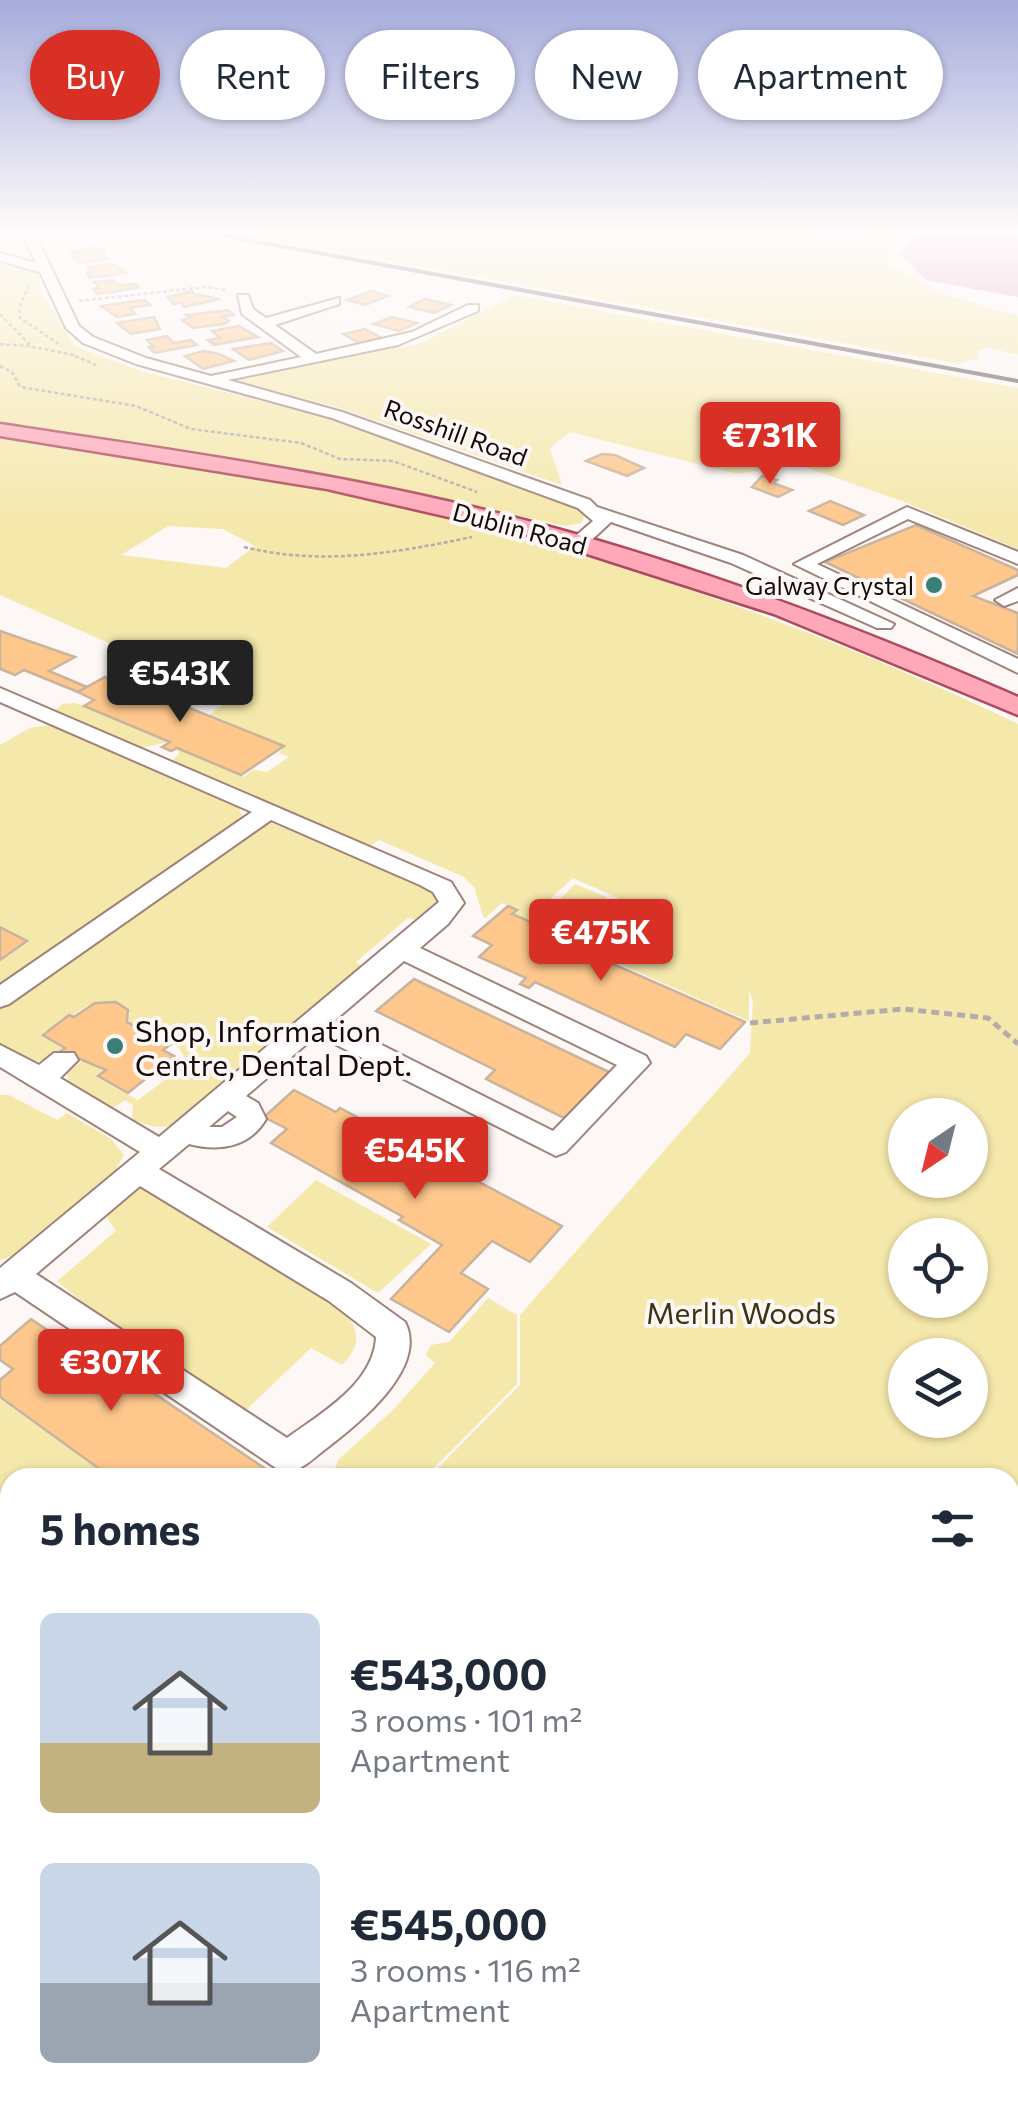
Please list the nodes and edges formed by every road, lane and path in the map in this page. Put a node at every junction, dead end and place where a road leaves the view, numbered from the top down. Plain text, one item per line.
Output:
1 (16, 330) edge
2 (39, 330) edge
3 (76, 330) edge
4 (273, 330) edge
5 (424, 330) edge
6 (0, 344) edge
7 (62, 346) dead end
8 (32, 347) junction
9 (74, 355) dead end
10 (311, 357) junction
11 (0, 366) edge
12 (210, 380) junction
13 (0, 430) edge
14 (492, 498) dead end
15 (594, 511) junction
16 (513, 525) junction
17 (578, 543) junction
18 (244, 547) dead end
19 (1018, 559) edge
20 (884, 624) dead end
21 (1018, 667) edge
22 (0, 694) edge
23 (1018, 708) edge
24 (268, 812) junction
25 (402, 950) junction
26 (0, 998) edge
27 (316, 1023) junction
28 (750, 1023) dead end
29 (1018, 1044) edge
30 (0, 1054) edge
31 (64, 1060) dead end
32 (40, 1078) junction
33 (150, 1161) junction
34 (7, 1280) edge

1 - 8 path
2 - 7 path
3 - 12 street, Rosshill Road
4 - 10 street
5 - 10 street
6 - 8 path
8 - 9 path
10 - 12 street
11 - 14 path
12 - 15 street, Rosshill Road
13 - 16 main road, Dublin Road
15 - 17 street
15 - 20 street, Rosshill Road
16 - 17 main road, Dublin Road
16 - 18 path
17 - 23 main road, Dublin Road
19 - 21 street
22 - 24 street
24 - 25 street
24 - 26 street
25 - 27 street
25 - 27 street
27 - 33 street
28 - 29 path
30 - 32 street
31 - 32 street
32 - 33 street
33 - 34 street
33 - 34 street

